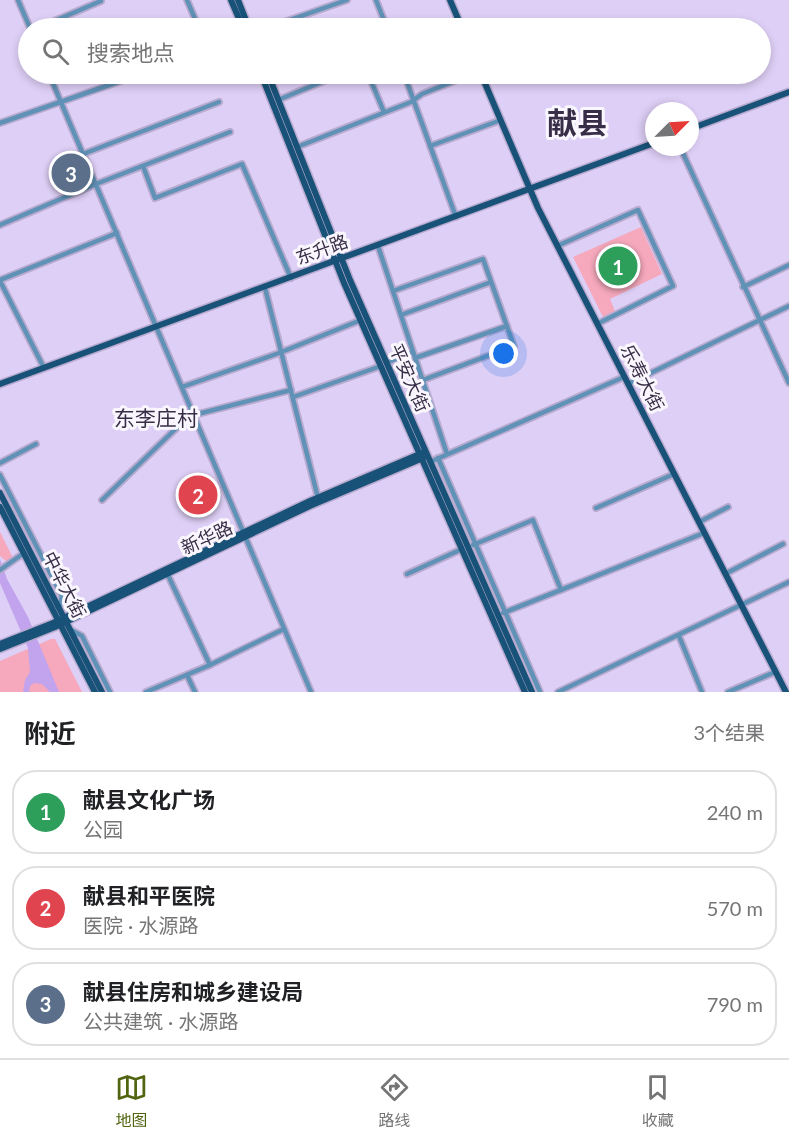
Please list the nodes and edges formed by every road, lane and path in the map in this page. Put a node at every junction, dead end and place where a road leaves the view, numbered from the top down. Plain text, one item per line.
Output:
1 (18, 0) edge
2 (187, 0) edge
3 (231, 0) edge
4 (238, 0) edge
5 (347, 0) edge
6 (376, 0) edge
7 (450, 0) edge
8 (101, 2) dead end
9 (26, 18) edge
10 (62, 18) edge
11 (194, 18) edge
12 (239, 18) edge
13 (245, 18) edge
14 (296, 18) edge
15 (383, 18) edge
16 (458, 18) edge
17 (54, 84) edge
18 (113, 84) edge
19 (265, 84) edge
20 (271, 84) edge
21 (317, 84) edge
22 (372, 84) edge
23 (408, 84) edge
24 (447, 84) edge
25 (485, 84) edge
26 (789, 92) edge
27 (414, 99) junction
28 (278, 100) junction
29 (62, 102) junction
30 (219, 102) dead end
31 (384, 112) junction
32 (501, 120) junction
33 (0, 123) edge
34 (699, 126) edge
35 (230, 132) dead end
36 (430, 146) junction
37 (645, 146) edge
38 (297, 147) junction
39 (83, 154) junction
40 (684, 156) edge
41 (143, 166) junction
42 (96, 184) junction
43 (530, 190) junction
44 (456, 217) junction
45 (0, 225) edge
46 (117, 233) junction
47 (378, 246) junction
48 (557, 246) junction
49 (338, 260) junction
50 (789, 265) edge
51 (291, 278) junction
52 (0, 280) edge
53 (491, 282) junction
54 (743, 287) junction
55 (265, 288) junction
56 (393, 291) junction
57 (789, 306) edge
58 (401, 315) junction
59 (361, 320) junction
60 (758, 320) junction
61 (597, 324) junction
62 (507, 326) junction
63 (157, 327) junction
64 (281, 352) junction
65 (414, 355) junction
66 (384, 364) junction
67 (44, 368) junction
68 (624, 377) junction
69 (423, 380) junction
70 (789, 383) edge
71 (0, 384) edge
72 (628, 384) junction
73 (182, 387) junction
74 (291, 390) junction
75 (293, 397) junction
76 (193, 413) junction
77 (36, 444) dead end
78 (447, 454) junction
79 (425, 457) junction
80 (438, 458) junction
81 (0, 463) edge
82 (674, 474) junction
83 (0, 475) edge
84 (0, 493) edge
85 (318, 498) junction
86 (102, 500) dead end
87 (0, 507) edge
88 (728, 507) dead end
89 (596, 508) dead end
90 (699, 522) junction
91 (704, 533) junction
92 (244, 534) junction
93 (476, 544) junction
94 (783, 544) dead end
95 (465, 549) junction
96 (24, 554) junction
97 (0, 570) edge
98 (167, 573) junction
99 (407, 574) dead end
100 (724, 574) junction
101 (789, 582) edge
102 (561, 590) junction
103 (741, 605) junction
104 (59, 608) junction
105 (505, 612) junction
106 (497, 616) junction
107 (62, 621) junction
108 (284, 629) junction
109 (70, 630) junction
110 (679, 636) junction
111 (0, 644) edge
112 (0, 650) edge
113 (210, 665) junction
114 (775, 672) junction
115 (187, 675) junction
116 (95, 692) edge
117 (102, 692) edge
118 (110, 692) edge
119 (146, 692) edge
120 (195, 692) edge
121 (311, 692) edge
122 (525, 692) edge
123 (532, 692) edge
124 (540, 692) edge
125 (558, 692) edge
126 (702, 692) edge
127 (728, 692) edge
128 (786, 692) edge

1 - 9 street
2 - 11 street
3 - 12 main road
4 - 13 main road
5 - 14 street
6 - 15 street
7 - 16 main road
8 - 10 street
17 - 29 street
18 - 29 street
19 - 49 main road, 平安大街
20 - 28 main road, 平安大街
21 - 28 street
22 - 31 street
23 - 27 street
24 - 27 street
25 - 32 main road, 乐寿大街
26 - 34 main road
27 - 31 street
27 - 36 street
28 - 38 main road, 平安大街
29 - 33 street
29 - 39 street
30 - 39 street
31 - 38 street
32 - 36 street
32 - 43 main road, 乐寿大街
35 - 41 street
36 - 44 street
37 - 43 main road, 东升路
38 - 49 main road, 平安大街
39 - 42 street
40 - 54 street
41 - 42 street
41 - 51 street
42 - 45 street
42 - 46 street
43 - 44 main road, 东升路
43 - 48 main road, 乐寿大街
44 - 47 main road, 东升路
46 - 52 street
46 - 63 street
47 - 49 main road, 东升路
47 - 56 street
48 - 61 main road, 乐寿大街
48 - 61 street
49 - 51 main road, 东升路
49 - 59 main road, 平安大街
49 - 66 main road, 平安大街
50 - 54 street
51 - 55 main road, 东升路
52 - 67 street
53 - 56 street
53 - 58 street
53 - 62 street
54 - 60 street
55 - 63 main road, 东升路
55 - 64 street
56 - 58 street
57 - 60 street
58 - 65 street
59 - 64 street
59 - 66 main road, 平安大街
60 - 70 street
60 - 72 street
61 - 68 main road, 乐寿大街
62 - 65 street
62 - 69 street
63 - 67 main road, 东升路
63 - 73 street
64 - 73 street
64 - 74 street
65 - 66 street
65 - 69 street
66 - 75 street
66 - 79 main road, 平安大街
67 - 71 main road, 东升路
68 - 72 main road, 乐寿大街
68 - 78 street
69 - 78 street
72 - 82 main road, 乐寿大街
73 - 76 street
74 - 75 street
74 - 76 street
75 - 85 street
76 - 86 street
76 - 92 street
77 - 81 street
78 - 80 street
79 - 80 street
79 - 85 main road, 新华路
79 - 92 main road, 新华路
79 - 95 main road, 平安大街
80 - 93 street
82 - 89 street
82 - 90 main road, 乐寿大街
83 - 104 street
84 - 104 main road, 中华大街
85 - 92 main road, 新华路
87 - 96 main road, 中华大街
88 - 90 street
90 - 91 main road, 乐寿大街
91 - 100 main road, 乐寿大街
91 - 102 street
92 - 98 main road, 新华路
92 - 107 main road, 新华路
92 - 108 street
93 - 95 street
93 - 102 street
93 - 105 street
94 - 100 street
95 - 99 street
95 - 106 main road, 平安大街
95 - 122 main road, 平安大街
96 - 97 street
96 - 107 main road, 中华大街
98 - 107 main road, 新华路
98 - 113 street
100 - 103 main road, 乐寿大街
101 - 103 street
102 - 105 street
103 - 110 street
103 - 114 main road, 乐寿大街
104 - 107 main road, 中华大街
105 - 106 street
105 - 124 street
106 - 123 main road, 平安大街
107 - 109 main road, 中华大街
107 - 111 main road, 新华路
107 - 112 main road, 新华路
107 - 116 main road, 中华大街
108 - 113 street
108 - 121 street
109 - 117 main road, 中华大街
109 - 118 street
110 - 125 street
110 - 126 street
113 - 115 street
114 - 127 street
114 - 128 main road, 乐寿大街
115 - 119 street
115 - 120 street

